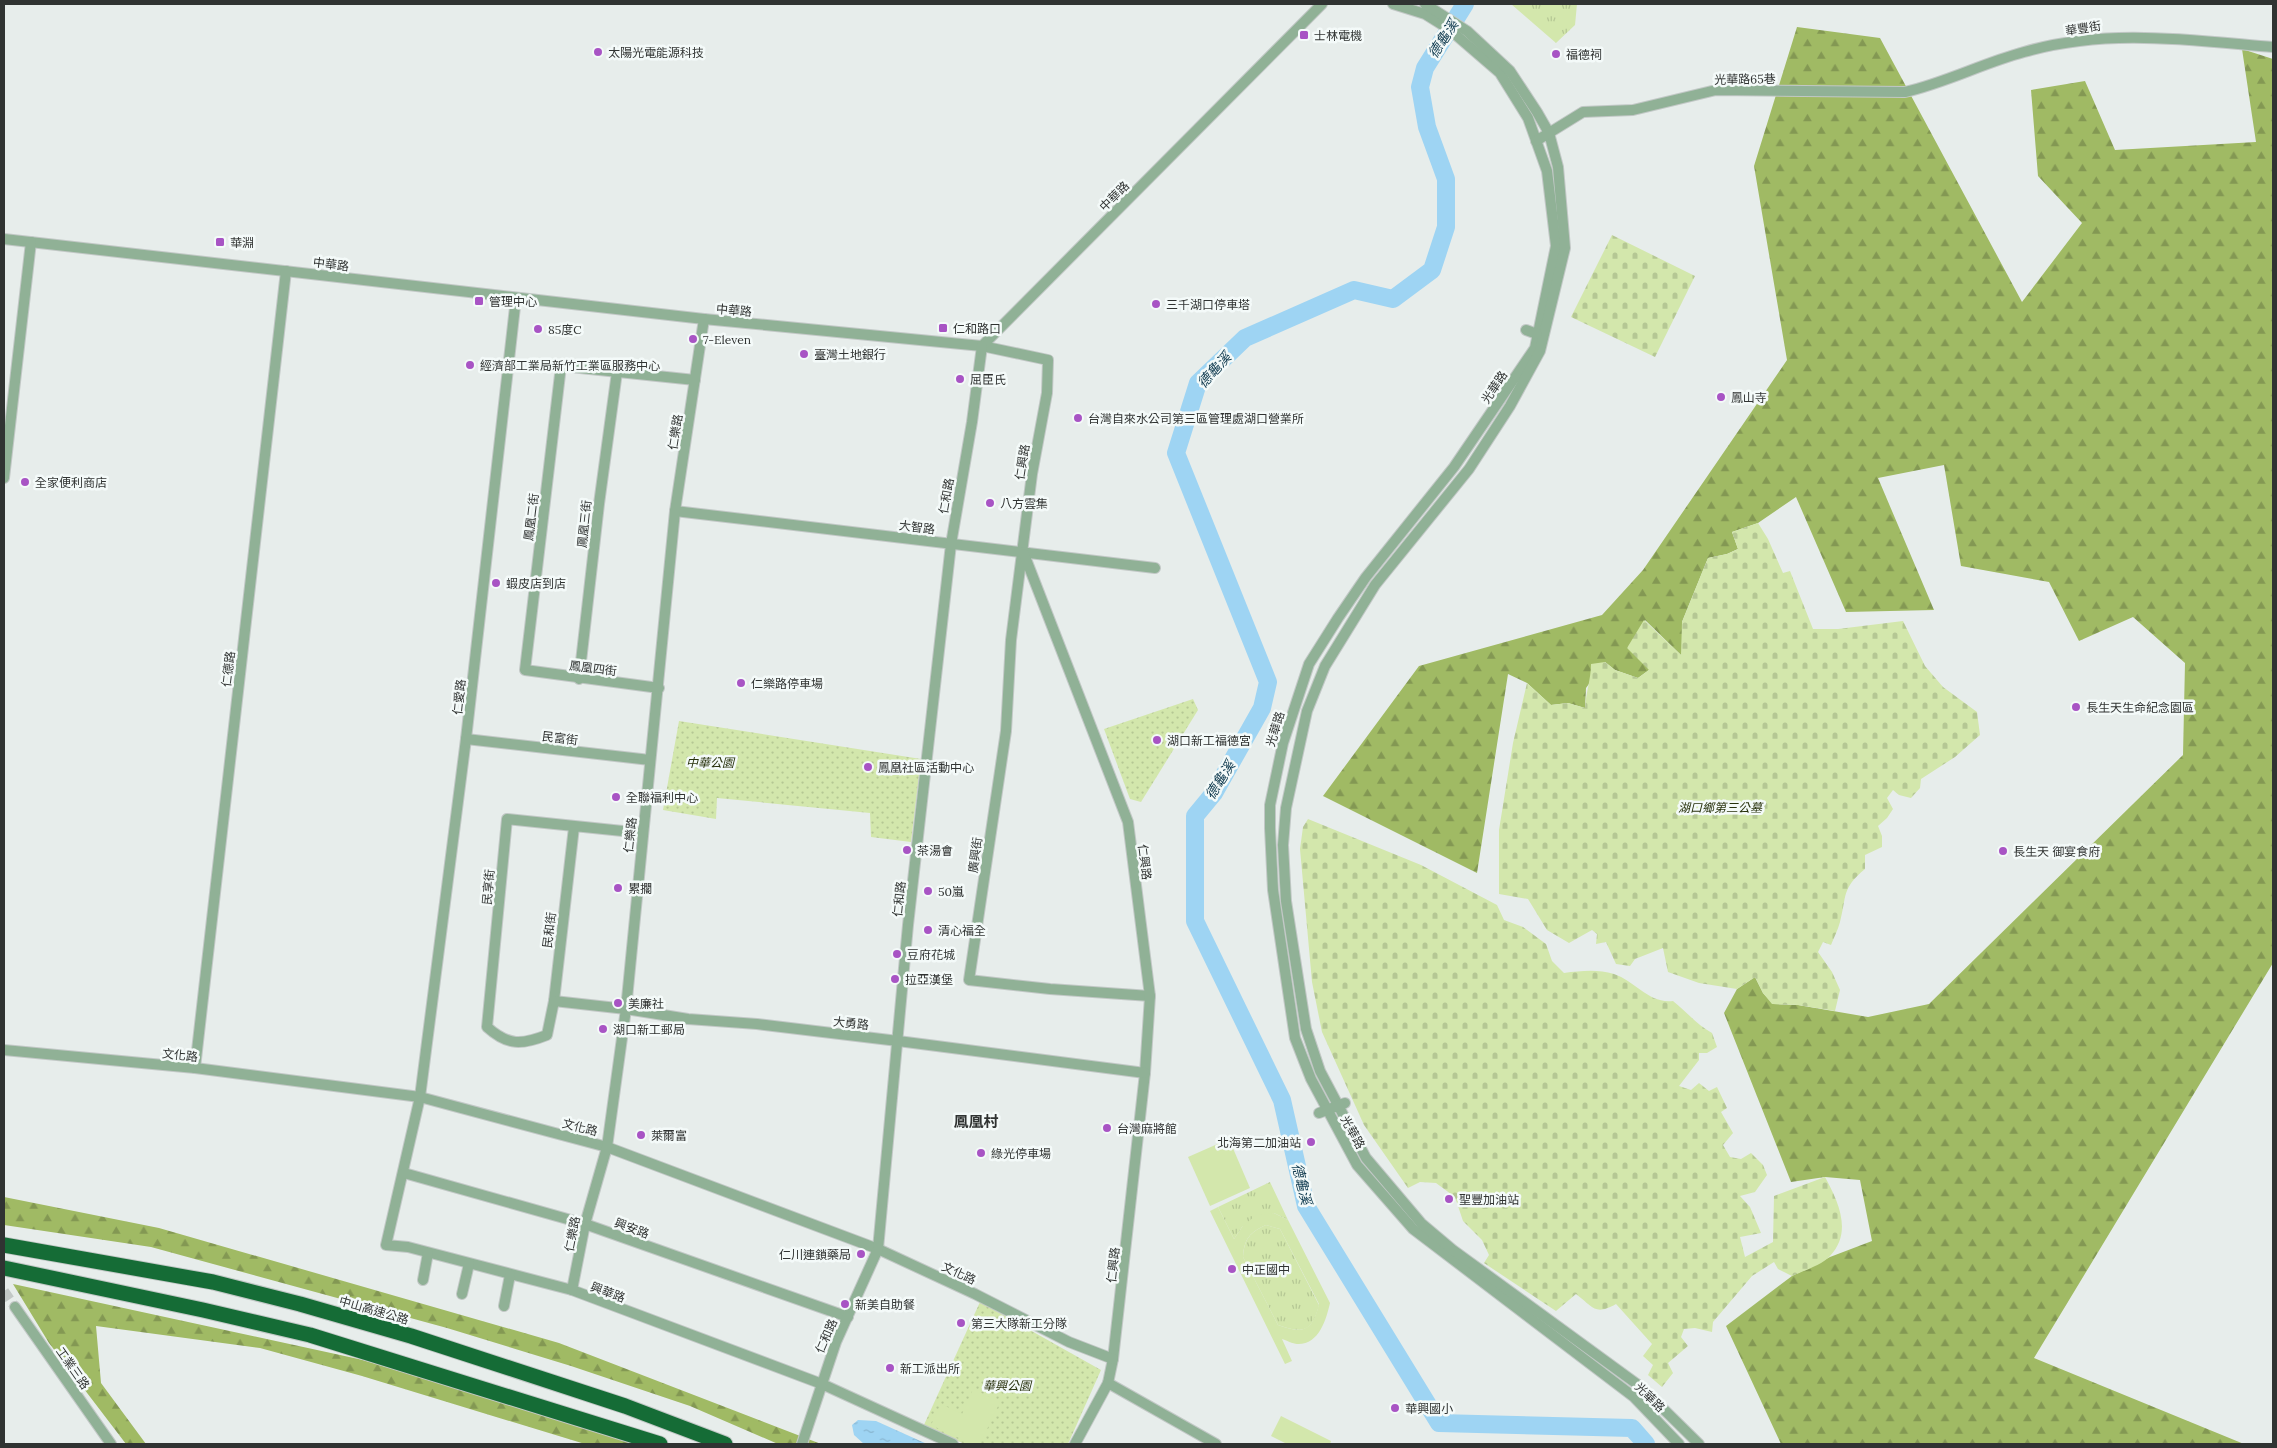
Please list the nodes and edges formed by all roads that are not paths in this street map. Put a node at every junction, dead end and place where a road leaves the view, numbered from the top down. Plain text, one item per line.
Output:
1 (1322, 4) edge
2 (1393, 4) edge
3 (1425, 4) edge
4 (1447, 22) junction
5 (1461, 32) junction
6 (2273, 47) edge
7 (1904, 92) joint
8 (1549, 133) junction
9 (1536, 141) junction
10 (4, 239) edge
11 (31, 242) junction
12 (286, 272) junction
13 (516, 298) junction
14 (704, 319) junction
15 (1526, 330) dead end
16 (1538, 334) junction
17 (982, 346) junction
18 (616, 372) junction
19 (695, 380) junction
20 (4, 478) edge
21 (675, 510) junction
22 (951, 544) junction
23 (1023, 553) junction
24 (1155, 568) dead end
25 (525, 670) joint
26 (580, 679) junction
27 (659, 688) junction
28 (466, 739) junction
29 (650, 760) junction
30 (574, 828) junction
31 (642, 833) junction
32 (1150, 996) junction
33 (554, 1001) junction
34 (626, 1009) junction
35 (547, 1035) joint
36 (898, 1041) junction
37 (4, 1050) edge
38 (195, 1068) junction
39 (1146, 1072) junction
40 (420, 1097) junction
41 (1342, 1104) junction
42 (1323, 1112) junction
43 (606, 1147) junction
44 (404, 1173) junction
45 (585, 1224) junction
46 (1416, 1227) junction
47 (4, 1245) edge
48 (878, 1249) junction
49 (428, 1252) junction
50 (469, 1264) junction
51 (4, 1268) edge
52 (510, 1275) junction
53 (423, 1280) dead end
54 (572, 1290) junction
55 (462, 1294) dead end
56 (504, 1306) dead end
57 (15, 1307) tunnel mouth
58 (848, 1317) junction
59 (1113, 1359) junction
60 (1108, 1383) junction
61 (822, 1384) junction
62 (111, 1444) edge
63 (660, 1444) edge
64 (725, 1444) edge
65 (802, 1444) edge
66 (952, 1444) edge
67 (1076, 1444) edge
68 (1216, 1444) edge
69 (1679, 1444) edge
70 (1699, 1444) edge

1 - 17 street, 中華路
2 - 4 street, 光華路
3 - 4 street, 光華路
4 - 5 street, 光華路
5 - 8 street, 光華路
5 - 9 street, 光華路
6 - 7 street, 華豐街
7 - 8 street, 光華路65巷
8 - 9 street, 光華路65巷
8 - 41 street, 光華路
9 - 16 street, 光華路
10 - 11 street, 中華路
11 - 12 street, 中華路
11 - 20 street
12 - 13 street, 中華路
12 - 38 street, 仁德路
13 - 14 street, 中華路
13 - 28 street, 仁愛路
14 - 17 street, 中華路
14 - 19 street, 仁樂路
15 - 16 street
16 - 42 street, 光華路
17 - 22 street, 仁和路
17 - 23 street, 仁興路
18 - 19 street
18 - 25 street, 鳳凰二街
18 - 26 street, 鳳凰三街
19 - 21 street, 仁樂路
21 - 22 street, 大智路
21 - 27 street, 仁樂路
22 - 23 street, 大智路
22 - 36 street, 仁和路
23 - 24 street, 大智路
23 - 32 street, 仁興路
23 - 32 street, 廣興街
25 - 26 street, 鳳凰四街
26 - 27 street, 鳳凰四街
27 - 29 street, 仁樂路
28 - 29 street, 民富街
28 - 40 street, 仁愛路
29 - 31 street, 仁樂路
30 - 31 street, 民享街
30 - 33 street, 民和街
30 - 35 street, 民享街
31 - 34 street, 仁樂路
32 - 39 street, 仁興路
33 - 34 street, 大勇路
33 - 35 street, 民和街
34 - 36 street, 大勇路
34 - 43 street, 仁樂路
36 - 39 street, 大勇路
36 - 48 street, 仁和路
37 - 38 street, 文化路
38 - 40 street, 文化路
39 - 59 street, 仁興路
40 - 43 street, 文化路
40 - 44 street, 興華路
41 - 42 street
41 - 46 street, 光華路
42 - 46 street, 光華路
43 - 45 street, 仁樂路
43 - 48 street, 文化路
44 - 45 street, 興安路
44 - 49 street, 興華路
45 - 54 street, 仁樂路
45 - 58 street, 興安路
46 - 69 street, 光華路
46 - 70 street, 光華路
47 - 64 highway, 中山高速公路
48 - 58 street, 仁和路
48 - 59 street, 文化路
49 - 50 street, 興華路
49 - 53 street
50 - 52 street, 興華路
50 - 55 street
51 - 63 highway
52 - 54 street, 興華路
52 - 56 street
54 - 61 street, 興華路
57 - 62 street, 工業三路
58 - 61 street, 仁和路
59 - 60 street, 仁興路
60 - 67 street, 仁興路
60 - 68 street
61 - 65 street, 仁和路
61 - 66 street, 興華路

